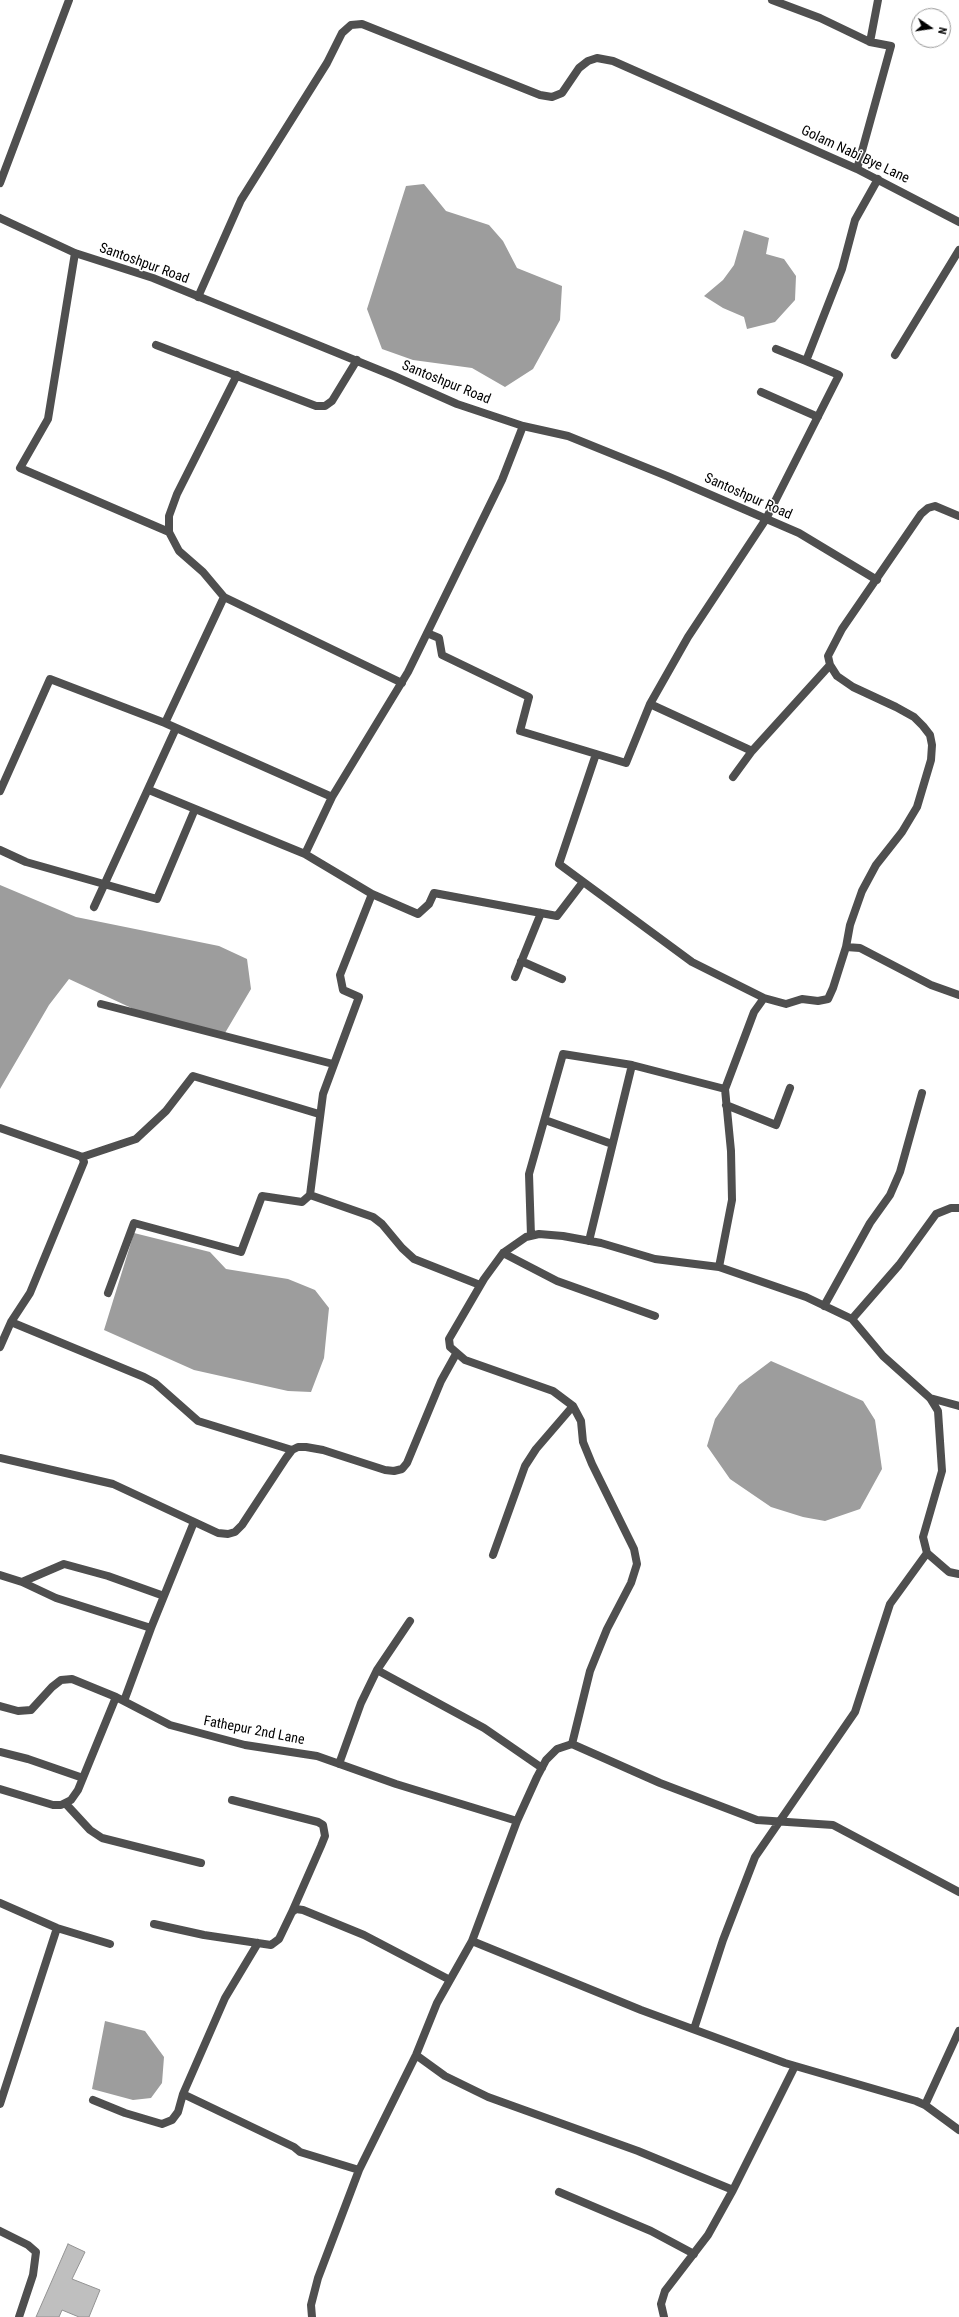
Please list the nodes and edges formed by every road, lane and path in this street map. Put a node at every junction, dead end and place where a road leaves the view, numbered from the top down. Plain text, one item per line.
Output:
1 (70, 0) edge
2 (772, 0) edge
3 (878, 0) edge
4 (870, 42) junction
5 (857, 169) junction
6 (878, 179) junction
7 (0, 183) edge
8 (0, 218) edge
9 (959, 222) edge
10 (959, 250) edge
11 (75, 253) junction
12 (198, 297) junction
13 (156, 345) dead end
14 (776, 349) dead end
15 (895, 355) dead end
16 (357, 360) junction
17 (806, 361) junction
18 (237, 375) junction
19 (761, 392) dead end
20 (818, 417) junction
21 (523, 426) junction
22 (959, 516) edge
23 (766, 519) junction
24 (169, 532) junction
25 (876, 580) junction
26 (224, 597) junction
27 (427, 633) junction
28 (830, 665) junction
29 (402, 683) junction
30 (650, 704) junction
31 (165, 723) junction
32 (176, 728) junction
33 (752, 751) junction
34 (596, 754) junction
35 (733, 777) dead end
36 (149, 790) junction
37 (0, 791) edge
38 (332, 797) junction
39 (195, 809) junction
40 (0, 850) edge
41 (305, 854) junction
42 (583, 882) junction
43 (105, 884) junction
44 (372, 894) junction
45 (94, 907) dead end
46 (541, 913) junction
47 (846, 947) junction
48 (522, 961) junction
49 (515, 977) dead end
50 (562, 979) dead end
51 (959, 995) edge
52 (764, 998) junction
53 (101, 1004) dead end
54 (334, 1064) junction
55 (632, 1065) junction
56 (790, 1088) dead end
57 (725, 1089) junction
58 (922, 1093) dead end
59 (726, 1105) junction
60 (319, 1114) junction
61 (545, 1120) junction
62 (0, 1128) edge
63 (612, 1144) junction
64 (82, 1157) junction
65 (310, 1195) junction
66 (959, 1208) edge
67 (531, 1236) junction
68 (589, 1241) junction
69 (503, 1253) junction
70 (719, 1267) junction
71 (480, 1286) junction
72 (108, 1293) dead end
73 (824, 1306) junction
74 (655, 1316) dead end
75 (852, 1319) junction
76 (11, 1322) junction
77 (3, 1332) edge
78 (0, 1347) edge
79 (456, 1354) junction
80 (930, 1398) junction
81 (573, 1406) junction
82 (959, 1406) edge
83 (292, 1450) junction
84 (0, 1458) edge
85 (194, 1522) junction
86 (927, 1553) junction
87 (494, 1555) dead end
88 (959, 1574) edge
89 (0, 1575) edge
90 (22, 1582) junction
91 (164, 1596) junction
92 (410, 1621) dead end
93 (151, 1628) junction
94 (377, 1670) junction
95 (116, 1697) junction
96 (124, 1702) junction
97 (0, 1706) edge
98 (572, 1744) junction
99 (0, 1752) edge
100 (339, 1764) junction
101 (542, 1768) junction
102 (83, 1778) junction
103 (0, 1789) edge
104 (232, 1800) dead end
105 (66, 1804) junction
106 (517, 1821) junction
107 (780, 1821) junction
108 (201, 1863) dead end
109 (959, 1892) edge
110 (0, 1903) edge
111 (292, 1912) junction
112 (154, 1924) dead end
113 (57, 1928) junction
114 (472, 1941) junction
115 (110, 1944) dead end
116 (258, 1944) junction
117 (450, 1980) junction
118 (694, 2029) junction
119 (959, 2031) edge
120 (416, 2055) junction
121 (795, 2066) junction
122 (183, 2094) junction
123 (93, 2100) dead end
124 (0, 2104) edge
125 (925, 2105) junction
126 (959, 2130) edge
127 (359, 2170) junction
128 (733, 2190) junction
129 (559, 2192) dead end
130 (0, 2231) edge
131 (694, 2254) junction
132 (19, 2317) edge
133 (312, 2317) edge
134 (664, 2317) edge

1 - 7 street
2 - 4 street
3 - 4 street
4 - 5 street
5 - 6 street, Golam Nabi Bye Lane
5 - 12 street, Golam Nabi Bye Lane
6 - 9 street, Golam Nabi Bye Lane
6 - 17 street
8 - 11 street, Santoshpur Road
10 - 15 street
11 - 12 street, Santoshpur Road
11 - 24 street
12 - 16 street, Santoshpur Road
13 - 18 street
14 - 17 street
16 - 18 street
16 - 21 street, Santoshpur Road
17 - 20 street
18 - 24 street
19 - 20 street
20 - 23 street
21 - 23 street, Santoshpur Road
21 - 27 street
22 - 25 street
23 - 25 street, Santoshpur Road
23 - 30 street
24 - 26 street
25 - 28 street
26 - 29 street
26 - 31 street
27 - 29 street
27 - 34 street
28 - 33 street
28 - 47 street
29 - 38 street
30 - 33 street
30 - 34 street
31 - 32 street
31 - 37 street
32 - 36 street
32 - 38 street
33 - 35 street
34 - 42 street
36 - 39 street
36 - 43 street
38 - 41 street
39 - 41 street
39 - 43 street
40 - 43 street
41 - 44 street
42 - 46 street
42 - 52 street
43 - 45 street
44 - 46 street
44 - 54 street
46 - 48 street
47 - 51 street
47 - 52 street
48 - 49 street
48 - 50 street
52 - 57 street
53 - 54 street
54 - 60 street
55 - 57 street
55 - 61 street
55 - 63 street
56 - 59 street
57 - 59 street
58 - 73 street
59 - 70 street
60 - 64 street
60 - 65 street
61 - 63 street
61 - 67 street
62 - 64 street
63 - 68 street
64 - 76 street
65 - 71 street
65 - 72 street
66 - 75 street
67 - 68 street
67 - 69 street
68 - 70 street
69 - 71 street
69 - 74 street
70 - 73 street
71 - 79 street
73 - 75 street
75 - 80 street
76 - 77 street
76 - 83 street
77 - 78 street
79 - 81 street
79 - 83 street
80 - 82 street
80 - 86 street
81 - 87 street
81 - 98 street
83 - 85 street
84 - 85 street
85 - 91 street
86 - 88 street
86 - 107 street
89 - 90 street
90 - 91 street
90 - 93 street
91 - 93 street
92 - 94 street
93 - 96 street
94 - 100 street
94 - 101 street
95 - 96 street, Fathepur 2nd Lane
95 - 97 street, Fathepur 2nd Lane
95 - 102 street
96 - 100 street, Fathepur 2nd Lane
98 - 101 street
98 - 107 street
99 - 102 street
100 - 106 street, Fathepur 2nd Lane
101 - 106 street
102 - 105 street
103 - 105 street
104 - 111 street
105 - 108 street
106 - 114 street
107 - 109 street
107 - 118 street
110 - 113 street
111 - 116 street
111 - 117 street
112 - 116 street
113 - 115 street
113 - 124 street
114 - 117 street
114 - 118 street
116 - 122 street
117 - 120 street
118 - 121 street
119 - 125 street
120 - 127 street
120 - 128 street
121 - 125 street
121 - 128 street
122 - 123 street
122 - 127 street
125 - 126 street
127 - 133 street
128 - 131 street
129 - 131 street
130 - 132 street
131 - 134 street

